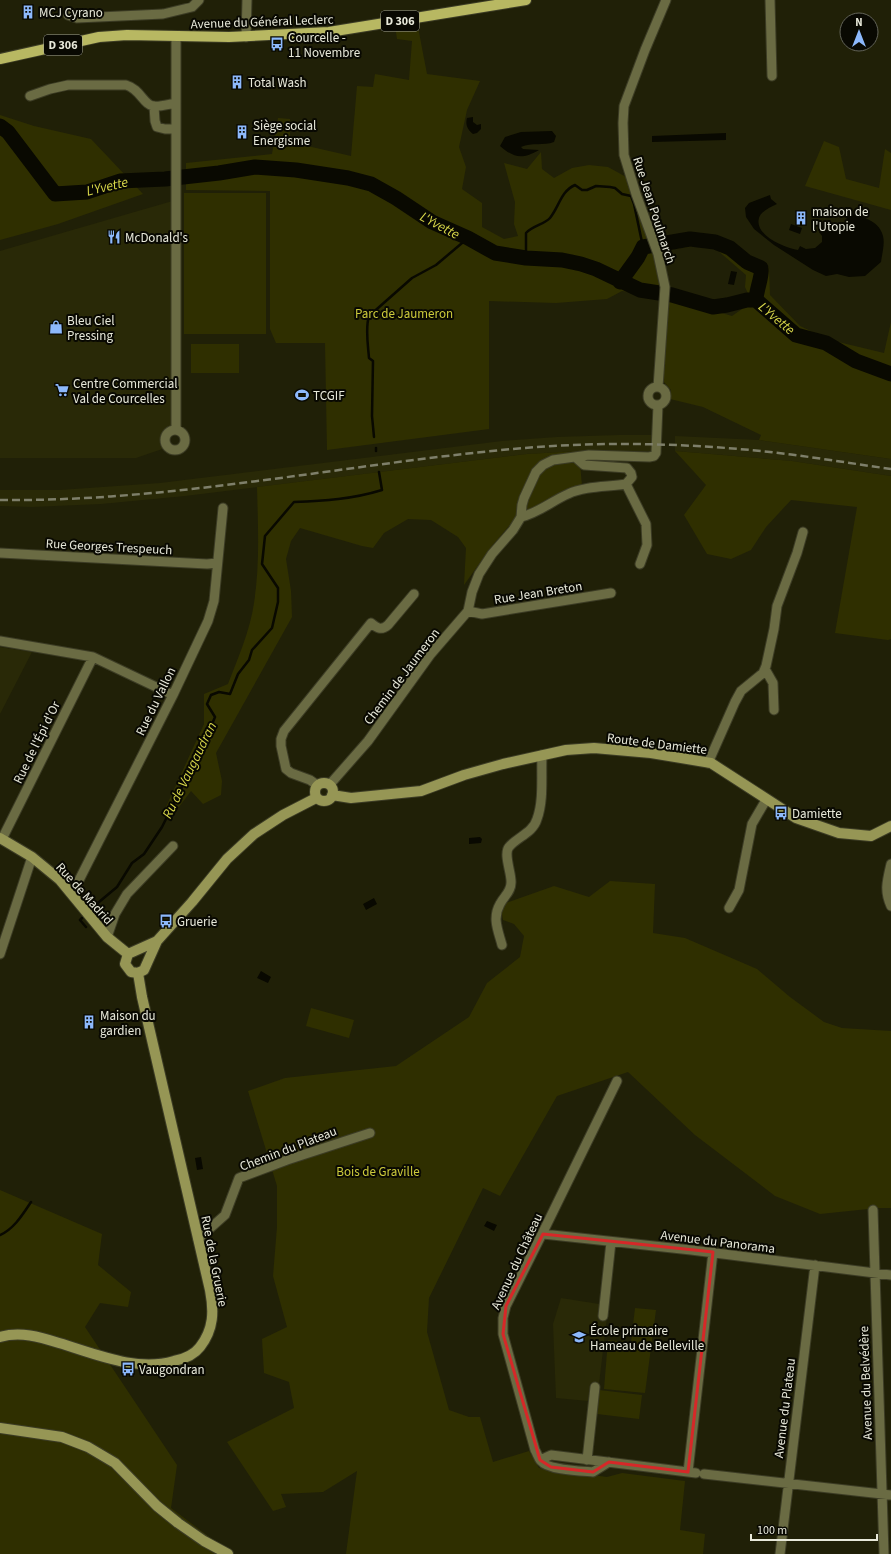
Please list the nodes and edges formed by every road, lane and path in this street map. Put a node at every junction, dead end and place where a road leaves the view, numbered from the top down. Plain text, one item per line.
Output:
1 (199, 0) edge
2 (247, 0) edge
3 (526, 0) edge
4 (666, 0) edge
5 (770, 0) edge
6 (68, 15) dead end
7 (176, 36) junction
8 (246, 37) junction
9 (0, 59) edge
10 (772, 76) dead end
11 (30, 96) dead end
12 (176, 103) junction
13 (154, 106) junction
14 (176, 129) junction
15 (658, 387) junction
16 (658, 405) junction
17 (176, 430) dead end
18 (575, 457) junction
19 (626, 484) junction
20 (222, 508) dead end
21 (521, 517) junction
22 (803, 532) dead end
23 (0, 552) edge
24 (217, 563) junction
25 (640, 564) dead end
26 (611, 593) dead end
27 (414, 594) dead end
28 (468, 611) junction
29 (0, 641) edge
30 (93, 657) junction
31 (765, 669) junction
32 (173, 694) junction
33 (774, 710) dead end
34 (542, 755) junction
35 (708, 763) junction
36 (317, 785) junction
37 (331, 790) junction
38 (316, 798) junction
39 (766, 800) junction
40 (891, 826) edge
41 (1, 839) edge
42 (173, 846) dead end
43 (32, 858) junction
44 (891, 864) edge
45 (72, 894) junction
46 (891, 906) edge
47 (729, 908) dead end
48 (107, 937) junction
49 (157, 941) junction
50 (502, 945) dead end
51 (132, 952) junction
52 (0, 954) edge
53 (148, 964) junction
54 (138, 973) junction
55 (617, 1081) dead end
56 (370, 1133) dead end
57 (873, 1210) dead end
58 (543, 1234) junction
59 (198, 1239) junction
60 (611, 1242) junction
61 (713, 1252) junction
62 (815, 1265) junction
63 (874, 1273) junction
64 (891, 1275) edge
65 (603, 1316) dead end
66 (0, 1337) edge
67 (595, 1388) dead end
68 (0, 1428) edge
69 (540, 1460) junction
70 (587, 1460) junction
71 (609, 1462) junction
72 (696, 1473) junction
73 (788, 1484) junction
74 (887, 1495) edge
75 (228, 1554) edge
76 (780, 1554) edge
77 (884, 1554) edge

1 - 6 street
2 - 8 street
3 - 8 main road, Avenue du Général Leclerc / D 306
4 - 15 street, Rue Jean Poulmarch
5 - 10 street
7 - 8 main road, Avenue du Général Leclerc / D 306
7 - 9 main road, Avenue du Général Leclerc / D 306
7 - 12 street
11 - 13 street
12 - 13 street
12 - 14 street
13 - 14 street
14 - 17 street
15 - 16 street
15 - 16 street
16 - 18 street, Chemin de Jaumeron
18 - 19 street
18 - 21 street, Chemin de Jaumeron
19 - 21 street
19 - 25 street
20 - 24 street, Rue du Vallon
21 - 28 street, Chemin de Jaumeron
22 - 31 street
23 - 24 street, Rue Georges Trespeuch
24 - 32 street, Rue du Vallon
26 - 28 street, Rue Jean Breton
27 - 36 street
28 - 37 street, Chemin de Jaumeron
29 - 30 street
30 - 32 street
30 - 41 street, Rue de l'Épi d'Or
31 - 33 street
31 - 35 street
32 - 45 street, Rue du Vallon
34 - 35 street, Route de Damiette
34 - 37 street, Route de Damiette
34 - 50 street
35 - 39 street, Route de Damiette
36 - 37 street
36 - 38 street
37 - 38 street
38 - 49 street
39 - 40 street, Route de Damiette
39 - 47 street
41 - 43 street, Rue de Madrid
42 - 48 street
43 - 45 street, Rue de Madrid
43 - 52 street
44 - 46 street
45 - 48 street, Rue de Madrid
48 - 51 street, Rue de Madrid
49 - 51 street
49 - 53 street
51 - 53 street
51 - 54 street
53 - 54 street
54 - 59 street, Rue de la Gruerie
55 - 58 street, Avenue du Château
56 - 59 street, Chemin du Plateau
57 - 63 street, Avenue du Belvédère
58 - 60 street, Avenue du Panorama
58 - 69 street, Avenue du Château
59 - 66 street, Rue de la Gruerie
60 - 61 street, Avenue du Panorama
60 - 65 street
61 - 62 street, Avenue du Panorama
61 - 72 street
62 - 63 street, Avenue du Panorama
62 - 73 street, Avenue du Plateau
63 - 64 street, Avenue du Panorama
63 - 74 street, Avenue du Belvédère
67 - 70 street
68 - 75 street
69 - 70 street
69 - 71 street
70 - 71 street
71 - 72 street
72 - 73 street
73 - 74 street
73 - 76 street, Avenue du Plateau
74 - 77 street, Avenue du Belvédère

